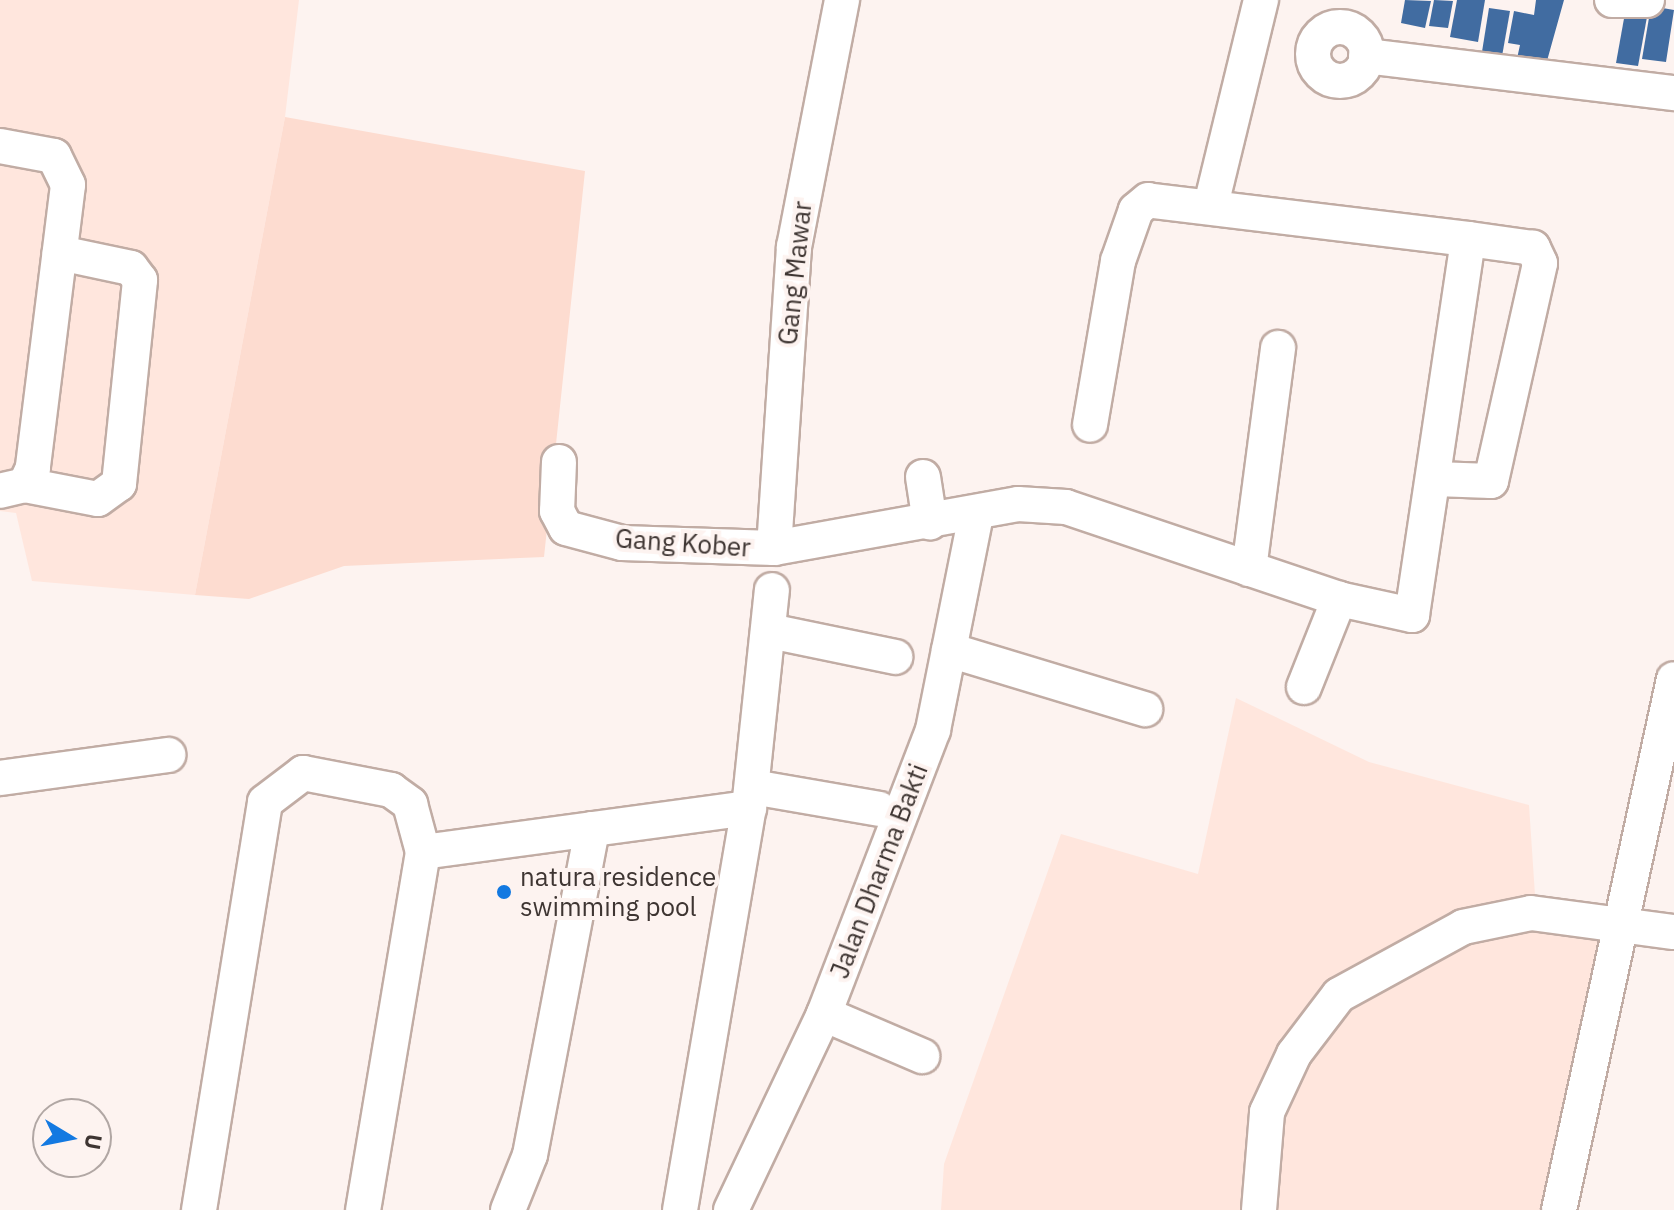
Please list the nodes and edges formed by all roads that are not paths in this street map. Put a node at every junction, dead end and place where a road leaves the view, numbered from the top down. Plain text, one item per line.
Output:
1 (842, 0) edge
2 (1261, 0) edge
3 (1612, 0) edge
4 (1647, 0) edge
5 (1366, 56) dead end
6 (1674, 93) edge
7 (0, 146) edge
8 (1211, 205) junction
9 (1468, 239) junction
10 (60, 253) junction
11 (1278, 348) dead end
12 (1090, 425) dead end
13 (559, 462) dead end
14 (923, 477) dead end
15 (1435, 479) junction
16 (12, 488) edge
17 (976, 515) junction
18 (930, 522) junction
19 (774, 548) junction
20 (1249, 569) junction
21 (772, 590) dead end
22 (1339, 599) junction
23 (770, 631) junction
24 (949, 650) junction
25 (895, 657) dead end
26 (1674, 679) edge
27 (1304, 687) dead end
28 (1145, 709) dead end
29 (168, 755) dead end
30 (0, 778) edge
31 (750, 798) junction
32 (879, 809) dead end
33 (592, 829) junction
34 (423, 852) junction
35 (1624, 921) junction
36 (1674, 932) edge
37 (824, 1014) junction
38 (922, 1056) dead end
39 (199, 1210) edge
40 (363, 1210) edge
41 (508, 1210) edge
42 (680, 1210) edge
43 (731, 1210) edge
44 (1259, 1210) edge
45 (1559, 1210) edge

1 - 19 street, Gang Mawar
2 - 8 street
3 - 4 street
5 - 6 street
7 - 10 street
8 - 9 street
8 - 12 street
9 - 15 street
9 - 15 street
10 - 16 street
10 - 16 street
11 - 20 street
13 - 19 street, Gang Kober
14 - 18 street
15 - 22 street, Gang Kober
17 - 18 street, Gang Kober
17 - 20 street, Gang Kober
17 - 24 street, Jalan Dharma Bakti
18 - 19 street, Gang Kober
20 - 22 street, Gang Kober
21 - 23 street
22 - 27 street
23 - 25 street
23 - 31 street
24 - 28 street
24 - 37 street, Jalan Dharma Bakti
26 - 35 street
29 - 30 street
31 - 32 street
31 - 33 street
31 - 42 street
33 - 34 street
33 - 41 street
34 - 39 street
34 - 40 street
35 - 36 street
35 - 44 street
35 - 45 street
37 - 38 street
37 - 43 street, Jalan Dharma Bakti

